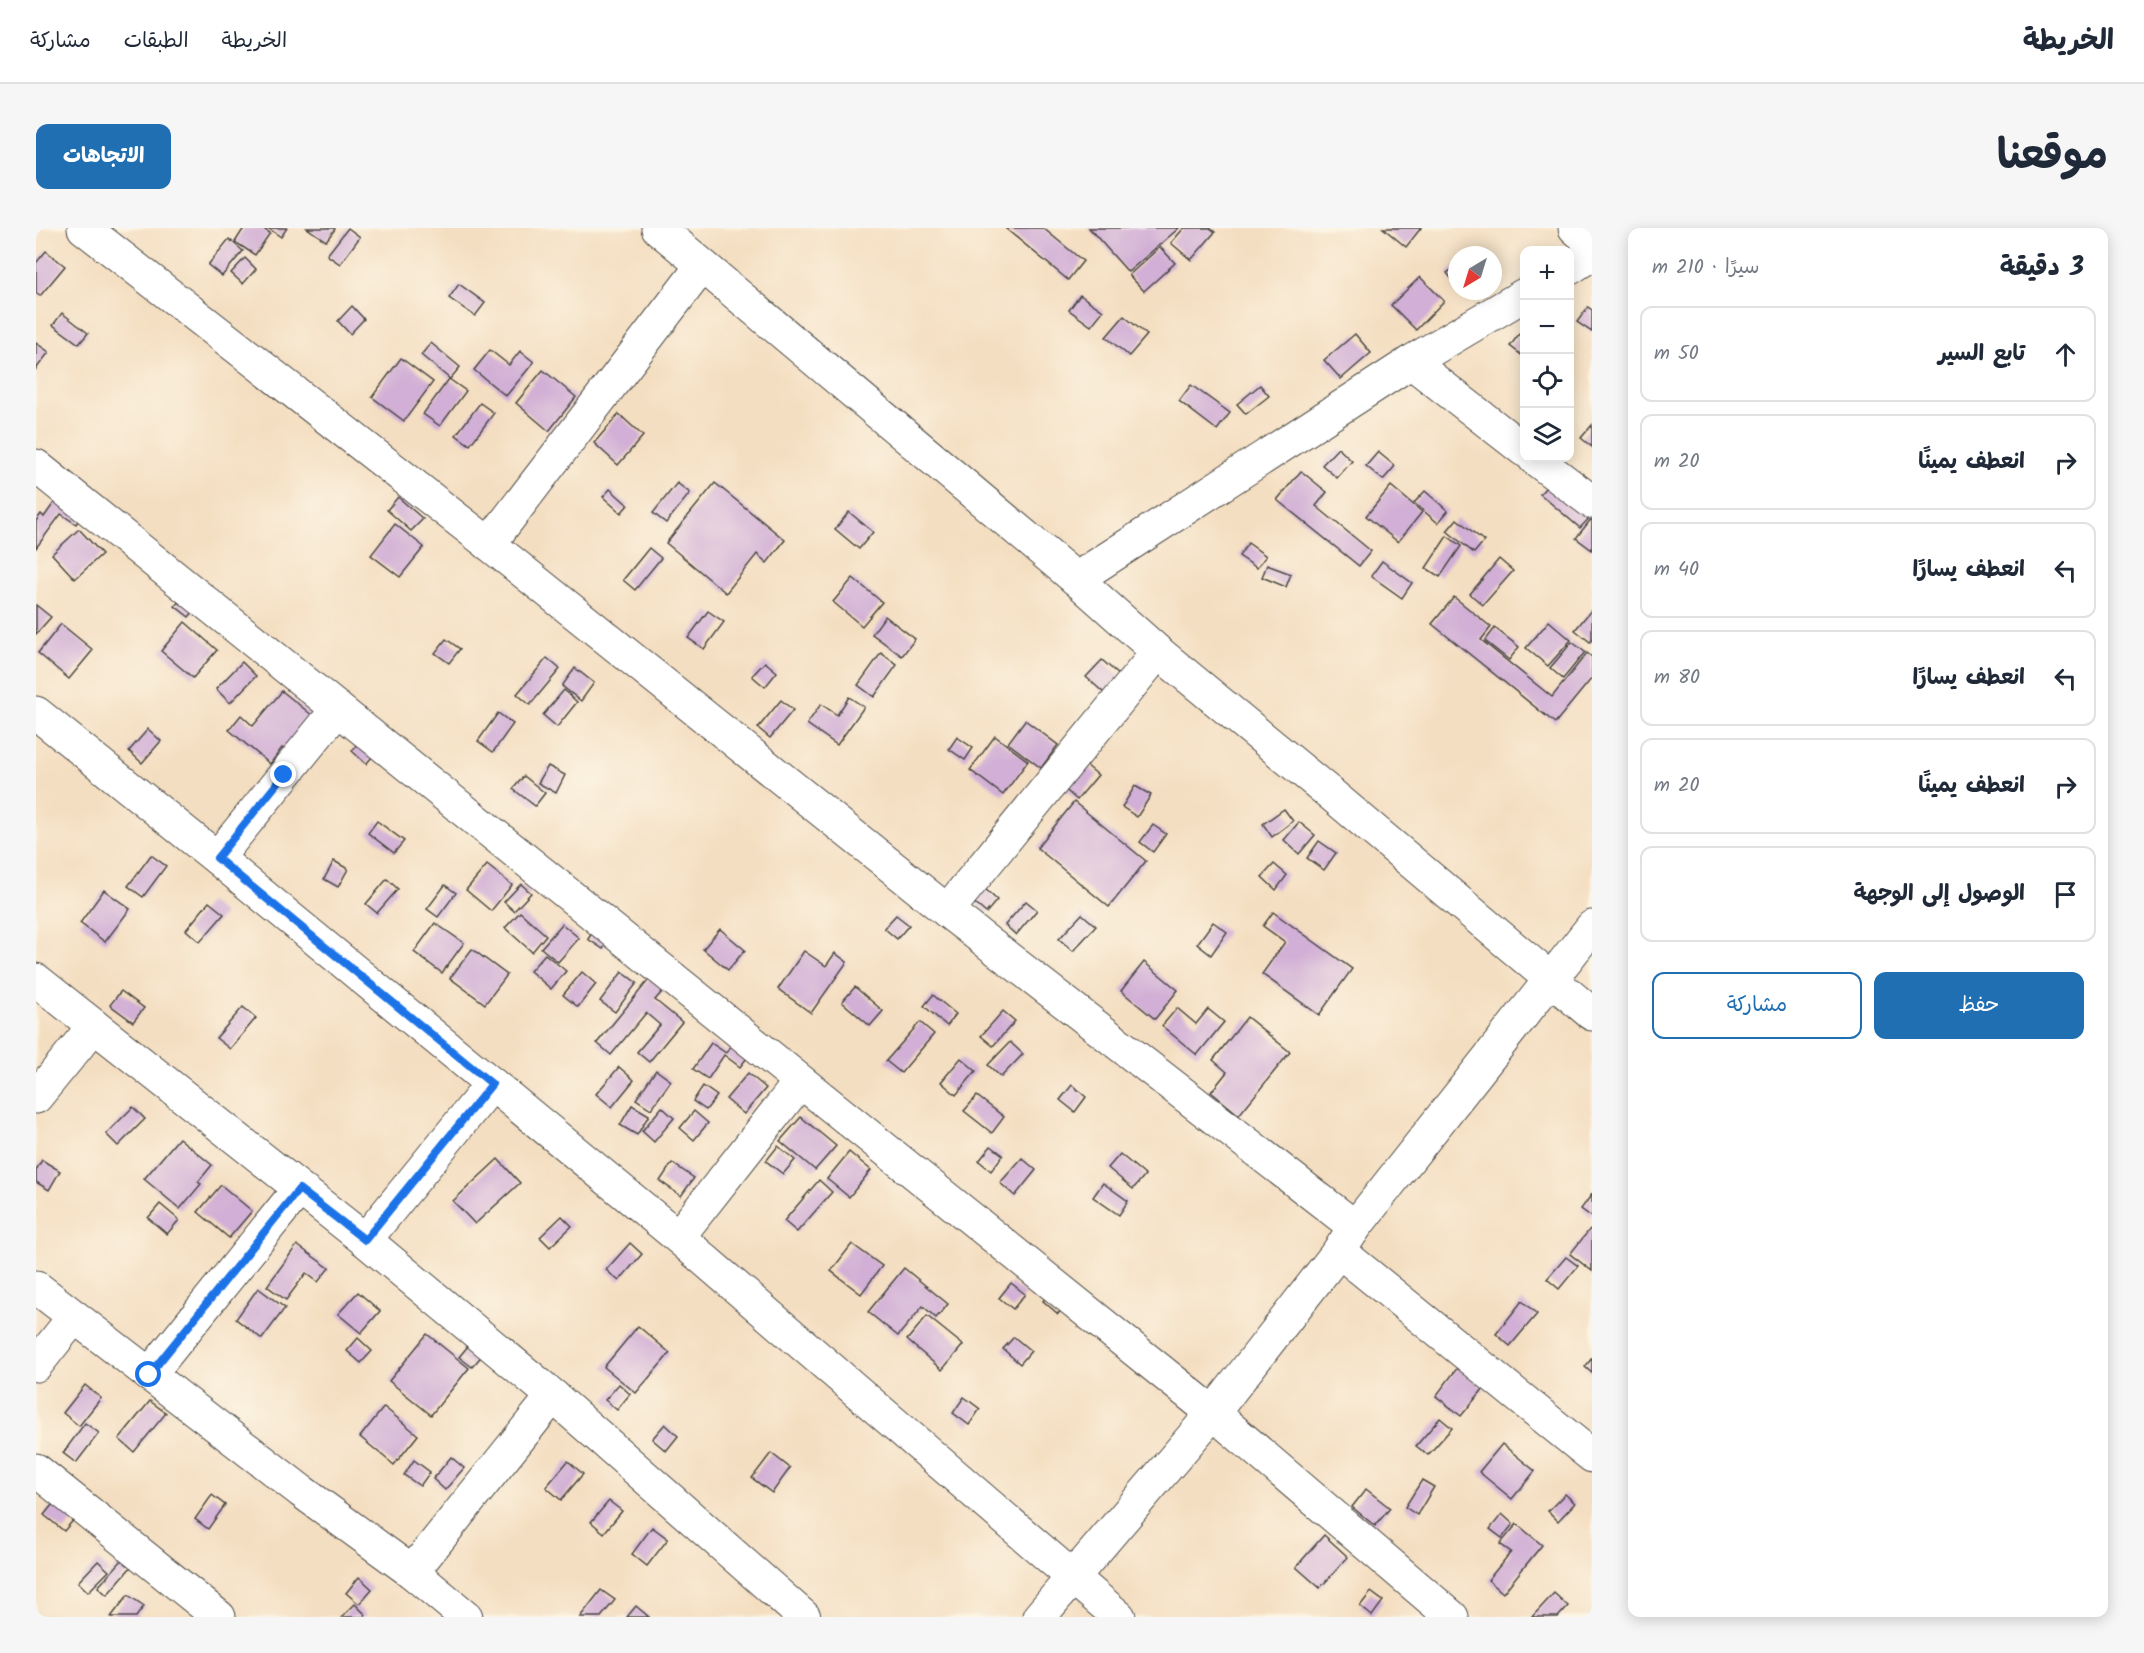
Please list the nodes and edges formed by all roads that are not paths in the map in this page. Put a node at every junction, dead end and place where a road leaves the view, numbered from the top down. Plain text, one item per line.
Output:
1 (84, 228) edge
2 (658, 228) edge
3 (1575, 228) edge
4 (1592, 243) edge
5 (1592, 254) edge
6 (1574, 265) edge
7 (702, 266) junction
8 (1520, 297) edge
9 (1412, 362) junction
10 (1520, 447) edge
11 (1539, 462) edge
12 (36, 466) edge
13 (1592, 502) edge
14 (489, 544) junction
15 (1076, 579) junction
16 (1158, 652) junction
17 (337, 710) junction
18 (36, 713) edge
19 (217, 858) junction
20 (947, 911) junction
21 (1592, 927) edge
22 (1549, 979) junction
23 (36, 980) edge
24 (1592, 1014) edge
25 (94, 1026) junction
26 (800, 1082) junction
27 (492, 1084) junction
28 (36, 1097) edge
29 (299, 1189) junction
30 (678, 1237) junction
31 (1347, 1239) junction
32 (365, 1240) junction
33 (36, 1287) edge
34 (74, 1317) junction
35 (36, 1365) edge
36 (149, 1375) junction
37 (553, 1396) junction
38 (1213, 1413) junction
39 (1592, 1456) edge
40 (36, 1470) edge
41 (412, 1572) junction
42 (1072, 1577) junction
43 (219, 1617) edge
44 (466, 1617) edge
45 (804, 1617) edge
46 (1039, 1617) edge
47 (1119, 1617) edge
48 (1452, 1617) edge

1 - 14 street
2 - 7 street
3 - 4 street
5 - 6 street
7 - 14 street
7 - 15 street
8 - 9 street
9 - 10 street
9 - 15 street
11 - 13 street
12 - 17 street
14 - 20 street
15 - 16 street
16 - 20 street
16 - 22 street
17 - 19 street
17 - 26 street
18 - 19 street
19 - 27 street
20 - 31 street
21 - 22 street
22 - 24 street
22 - 31 street
23 - 25 street
25 - 28 street
25 - 29 street
26 - 30 street
26 - 38 street
27 - 30 street
27 - 32 street
29 - 32 street
29 - 36 street
30 - 42 street
31 - 38 street
31 - 39 street
32 - 37 street
33 - 34 street
34 - 35 street
34 - 36 street
36 - 41 street
37 - 41 street
37 - 45 street
38 - 42 street
38 - 48 street
40 - 43 street
41 - 44 street
42 - 46 street
42 - 47 street

